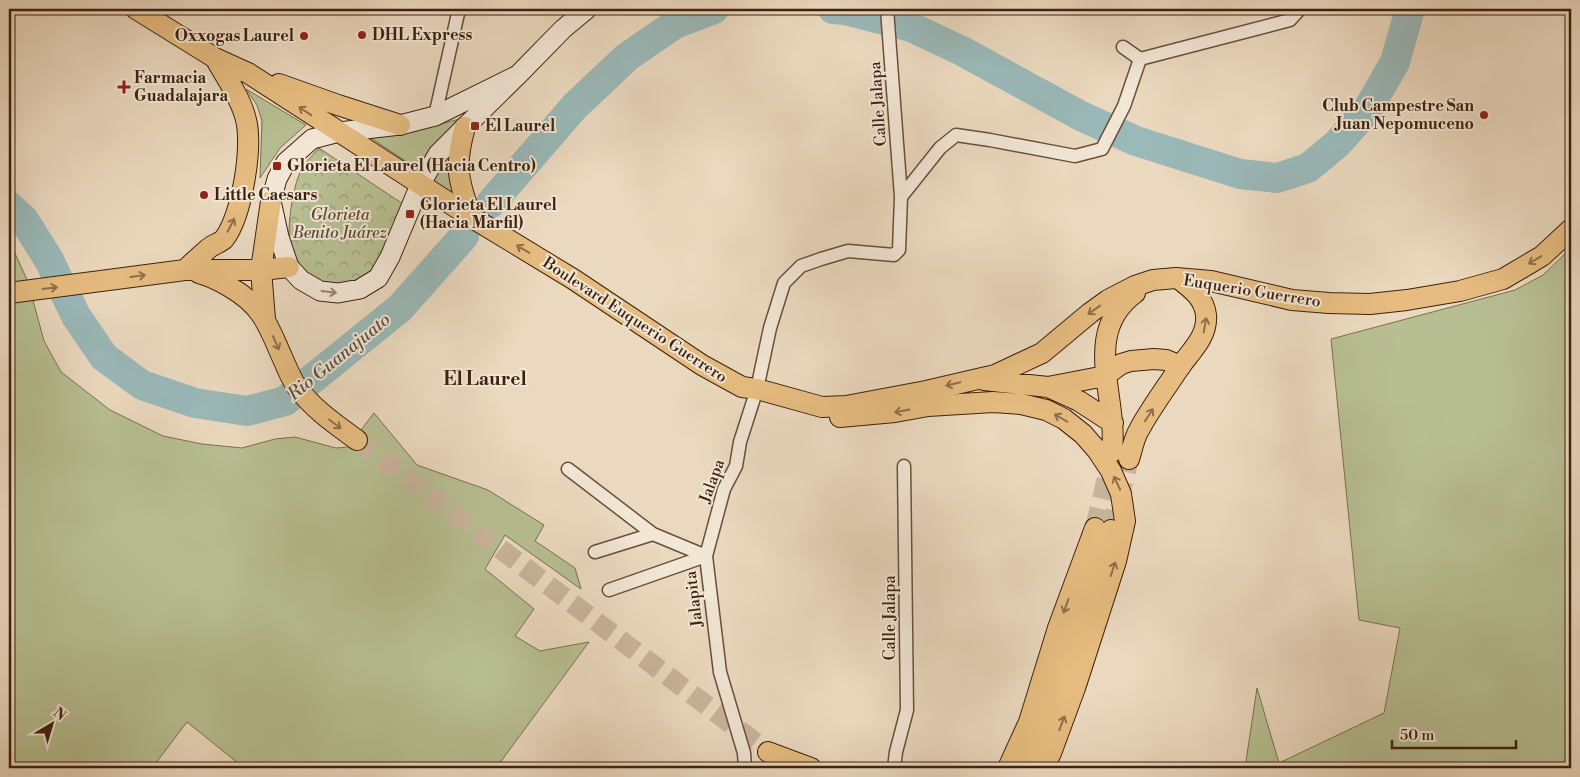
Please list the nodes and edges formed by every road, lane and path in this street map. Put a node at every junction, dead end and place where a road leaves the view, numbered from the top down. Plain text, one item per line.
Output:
1 (136, 9) edge
2 (459, 9) edge
3 (587, 9) edge
4 (887, 9) edge
5 (1300, 9) edge
6 (1124, 47) dead end
7 (215, 58) junction
8 (1140, 58) junction
9 (248, 73) junction
10 (518, 75) junction
11 (436, 116) junction
12 (400, 125) junction
13 (466, 127) junction
14 (339, 132) junction
15 (420, 184) junction
16 (901, 197) junction
17 (271, 201) junction
18 (471, 217) junction
19 (1571, 229) edge
20 (288, 266) junction
21 (185, 270) junction
22 (261, 270) junction
23 (1179, 279) junction
24 (1153, 280) junction
25 (9, 293) edge
26 (265, 320) junction
27 (1181, 366) junction
28 (1105, 376) junction
29 (977, 379) junction
30 (1048, 388) junction
31 (751, 392) junction
32 (1113, 423) junction
33 (357, 440) tunnel mouth
34 (904, 466) dead end
35 (568, 469) dead end
36 (653, 534) junction
37 (595, 552) dead end
38 (706, 556) junction
39 (609, 590) dead end
40 (745, 768) edge
41 (783, 768) edge
42 (811, 768) edge
43 (894, 768) edge
44 (1008, 768) edge
45 (1024, 768) edge
46 (1043, 768) edge

1 - 7 main road
2 - 11 street
3 - 10 main road
4 - 16 street, Calle Jalapa
5 - 8 street
6 - 8 street
7 - 9 main road
21 -> 7 main road
8 - 16 street
9 - 12 main road
14 -> 9 main road
10 - 11 main road
10 - 13 main road
11 - 12 main road
12 - 14 main road
13 - 15 main road
13 - 18 main road
14 - 15 main road
14 - 17 main road
15 - 18 main road, Boulevard Euquerio Guerrero
20 -> 15 main road
16 - 31 street, Calle Jalapa
17 - 20 main road
17 - 22 main road
31 -> 18 main road, Boulevard Euquerio Guerrero
19 -> 23 main road, Euquerio Guerrero
20 - 22 main road
21 - 22 main road
25 -> 21 main road
21 - 26 main road
22 - 26 main road
23 - 24 main road, Euquerio Guerrero
27 -> 23 main road
24 - 28 main road
24 -> 29 main road, Boulevard Euquerio Guerrero
26 -> 33 main road
27 - 28 main road
32 -> 27 main road
28 - 30 main road
28 - 32 main road
29 - 30 main road
29 -> 31 main road, Boulevard Euquerio Guerrero
30 - 32 main road
31 - 38 street, Jalapa
46 -> 31 main road
34 - 43 street, Calle Jalapa
35 - 36 street, Jalapita
36 - 37 street
36 - 38 street, Jalapita
38 - 39 street
38 - 40 street, Jalapita
41 - 42 main road
45 -> 44 main road

